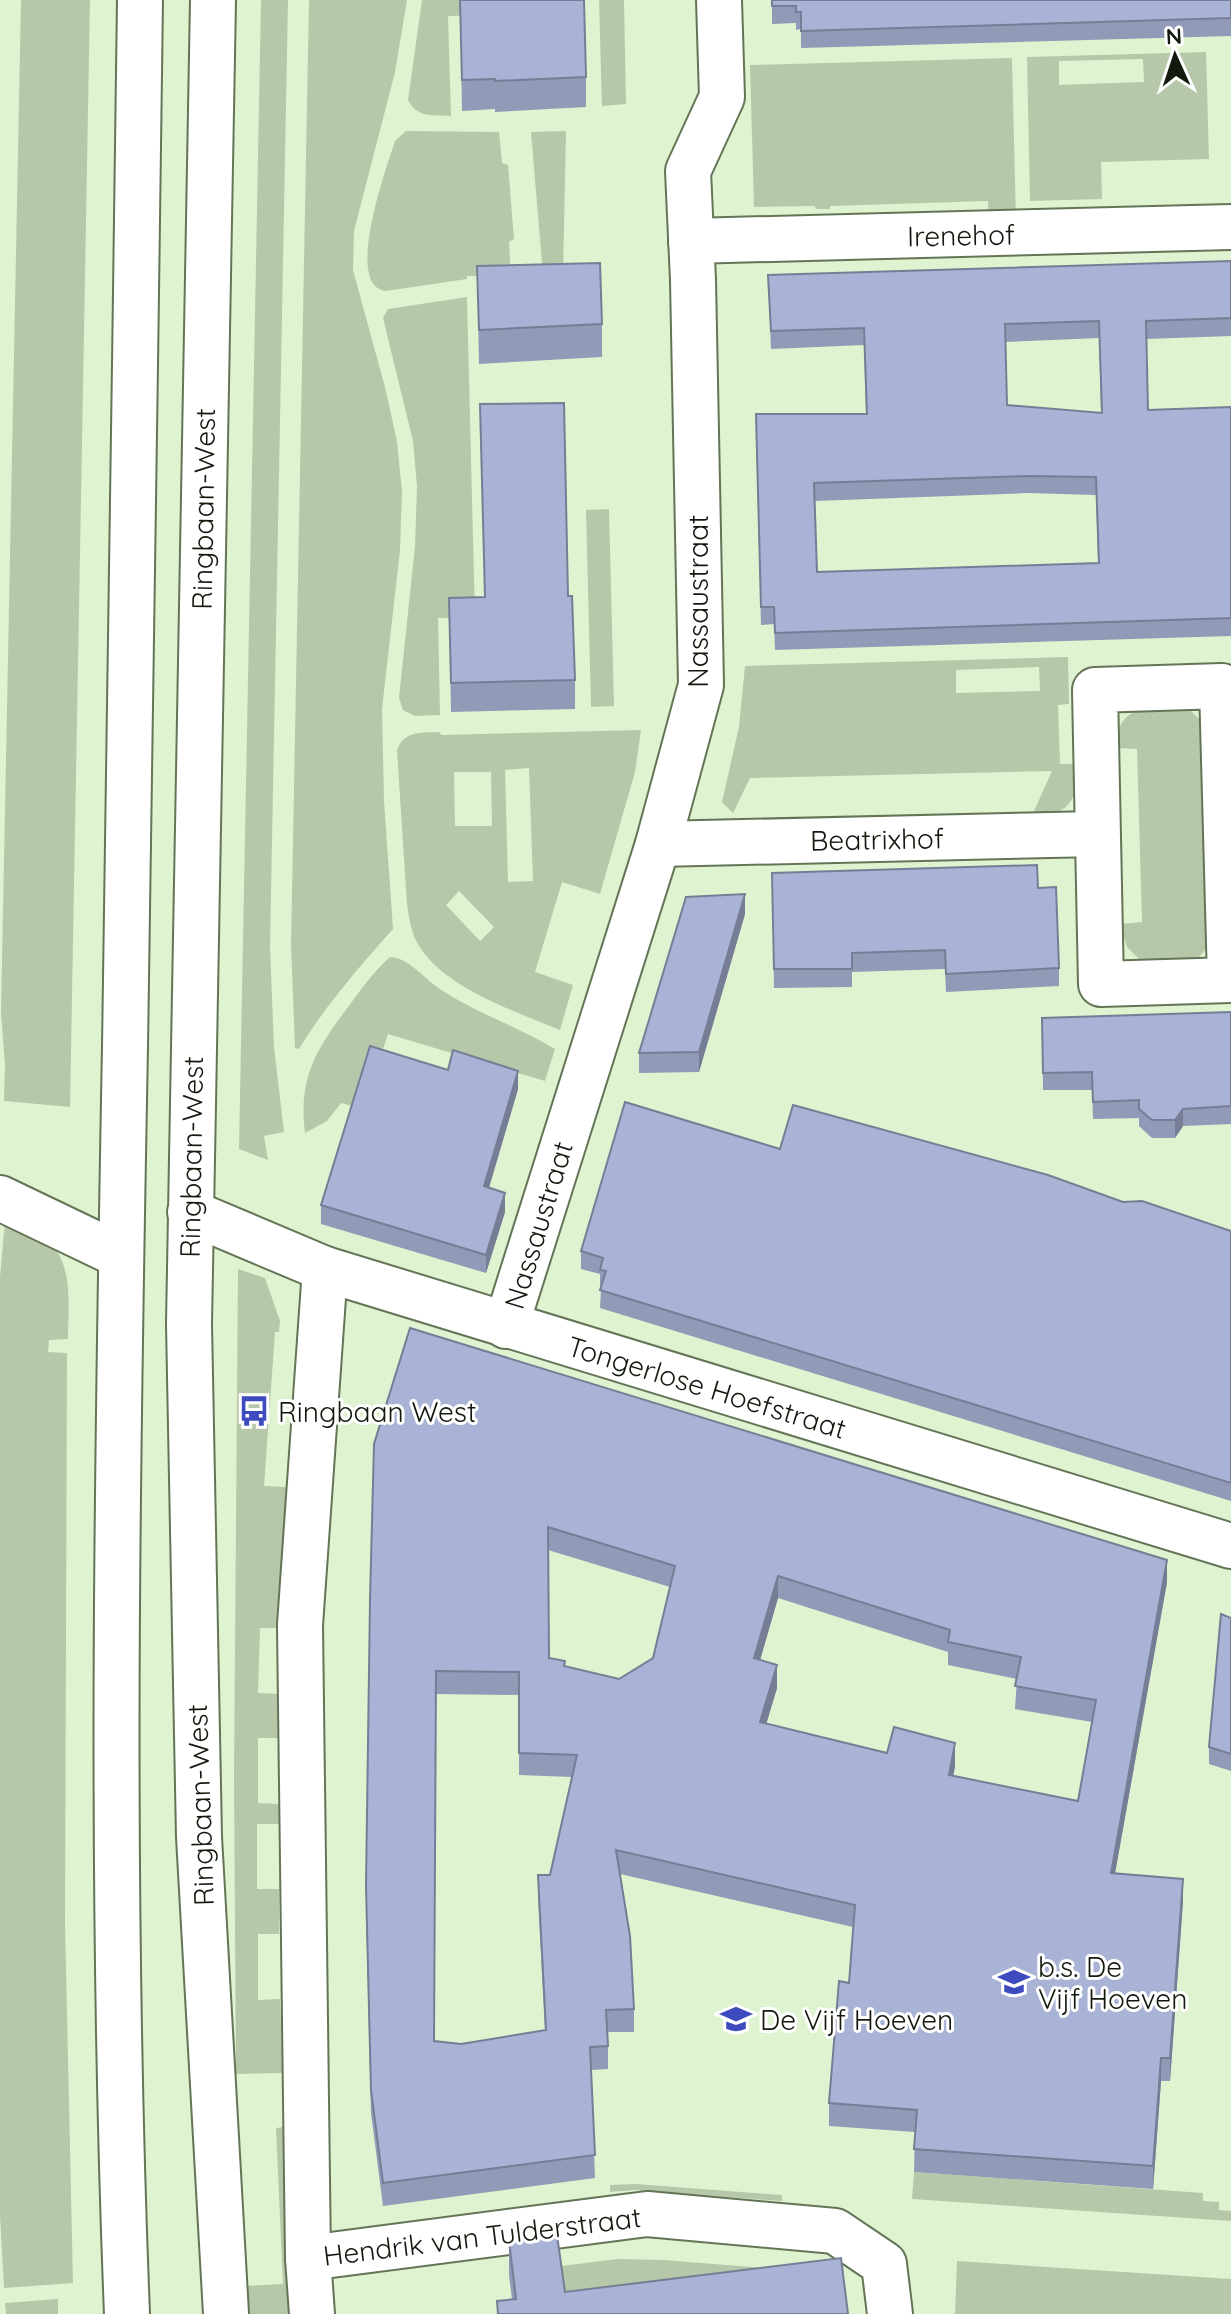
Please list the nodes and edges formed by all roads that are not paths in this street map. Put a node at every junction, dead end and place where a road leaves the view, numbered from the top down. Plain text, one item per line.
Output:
1 (140, 0) edge
2 (213, 0) edge
3 (719, 0) edge
4 (1231, 227) edge
5 (691, 241) junction
6 (1097, 834) junction
7 (658, 844) junction
8 (0, 1198) edge
9 (190, 1212) junction
10 (121, 1256) junction
11 (325, 1269) junction
12 (506, 1326) junction
13 (1231, 1546) edge
14 (308, 2258) junction
15 (127, 2314) edge
16 (226, 2314) edge
17 (312, 2314) edge
18 (890, 2314) edge

1 - 10 street
2 - 9 street, Ringbaan-West
3 - 5 street, Nassaustraat
4 - 5 street, Irenehof
5 - 7 street, Nassaustraat
6 - 6 street
6 - 7 street, Beatrixhof
7 - 12 street, Nassaustraat
8 - 10 street
9 - 11 street, Tongerlose Hoefstraat
9 - 16 street, Ringbaan-West
10 - 15 street
11 - 12 street, Tongerlose Hoefstraat
11 - 14 street
12 - 13 street, Tongerlose Hoefstraat
14 - 17 street
14 - 18 street, Hendrik van Tulderstraat

